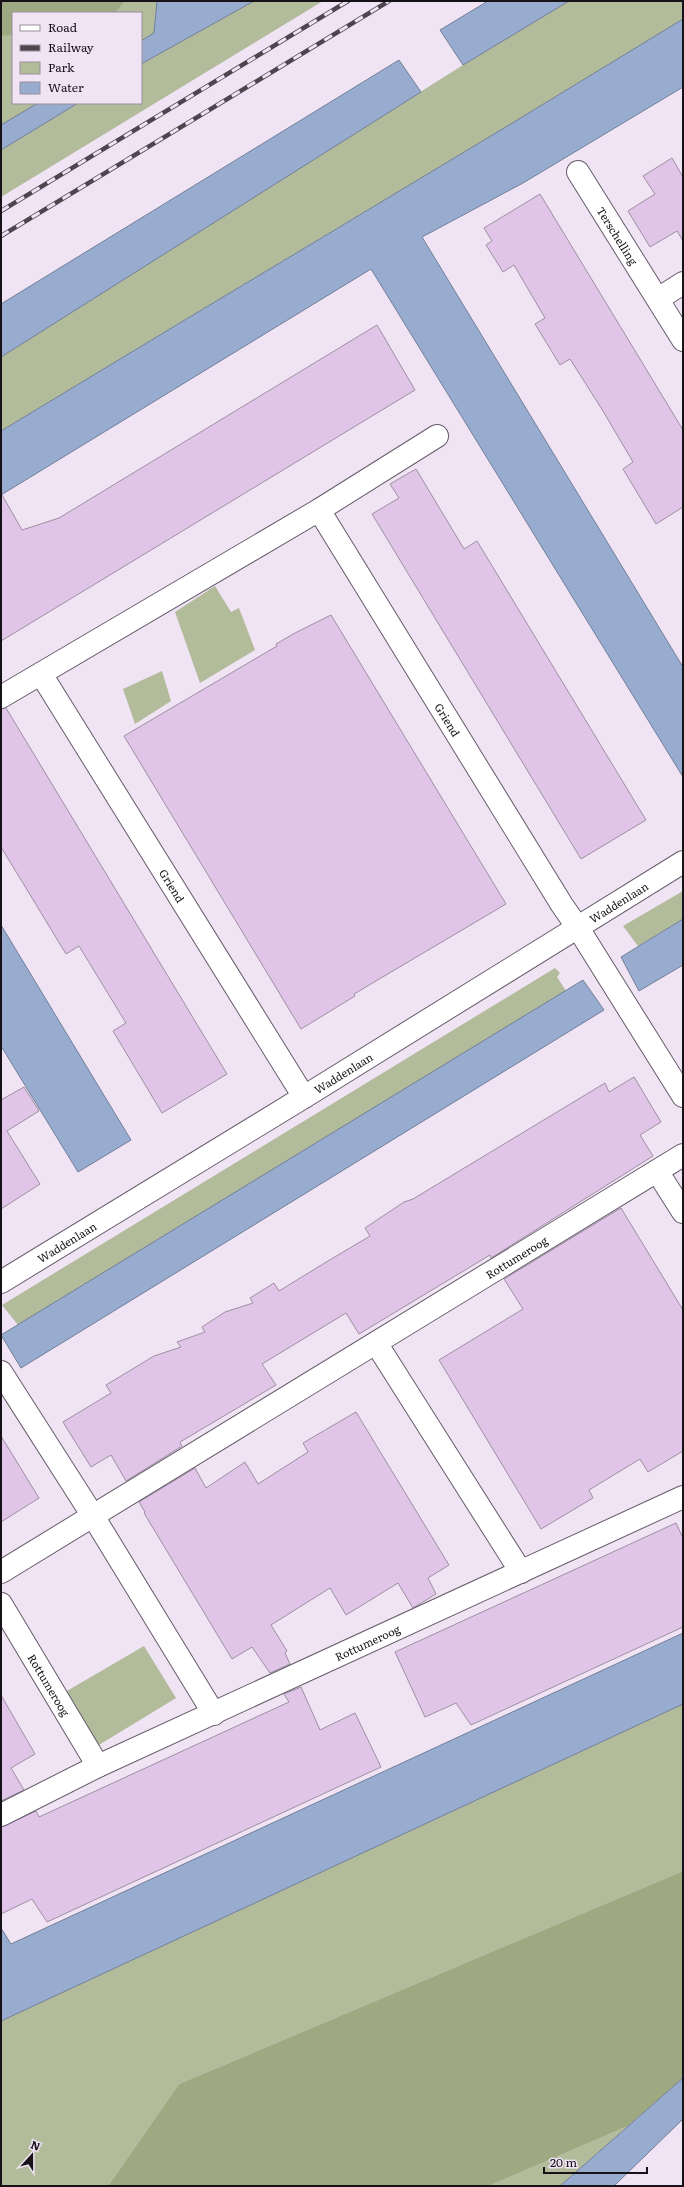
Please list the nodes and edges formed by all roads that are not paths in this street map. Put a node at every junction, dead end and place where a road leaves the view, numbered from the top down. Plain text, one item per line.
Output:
1 (578, 172) dead end
2 (683, 283) edge
3 (658, 299) junction
4 (683, 340) edge
5 (438, 436) dead end
6 (319, 510) junction
7 (41, 674) junction
8 (1, 696) edge
9 (683, 862) edge
10 (578, 928) junction
11 (683, 1096) edge
12 (304, 1097) junction
13 (683, 1155) edge
14 (657, 1171) junction
15 (683, 1212) edge
16 (1, 1282) edge
17 (376, 1343) junction
18 (1, 1372) edge
19 (683, 1497) edge
20 (93, 1516) junction
21 (1, 1572) edge
22 (521, 1572) junction
23 (1, 1604) edge
24 (214, 1714) junction
25 (98, 1766) junction
26 (1, 1815) edge

1 - 3 street, Terschelling
2 - 3 street
3 - 4 street, Terschelling
5 - 6 street
6 - 7 street
6 - 10 street, Griend
7 - 8 street
7 - 12 street, Griend
9 - 10 street, Waddenlaan
10 - 11 street
10 - 12 street, Waddenlaan
12 - 16 street, Waddenlaan
13 - 14 street, Rottumeroog
14 - 15 street
14 - 17 street, Rottumeroog
17 - 20 street, Rottumeroog
17 - 22 street
18 - 20 street
19 - 22 street, Rottumeroog
20 - 21 street, Rottumeroog
20 - 24 street
22 - 24 street, Rottumeroog
23 - 25 street, Rottumeroog
24 - 25 street, Rottumeroog
25 - 26 street, Rottumeroog

